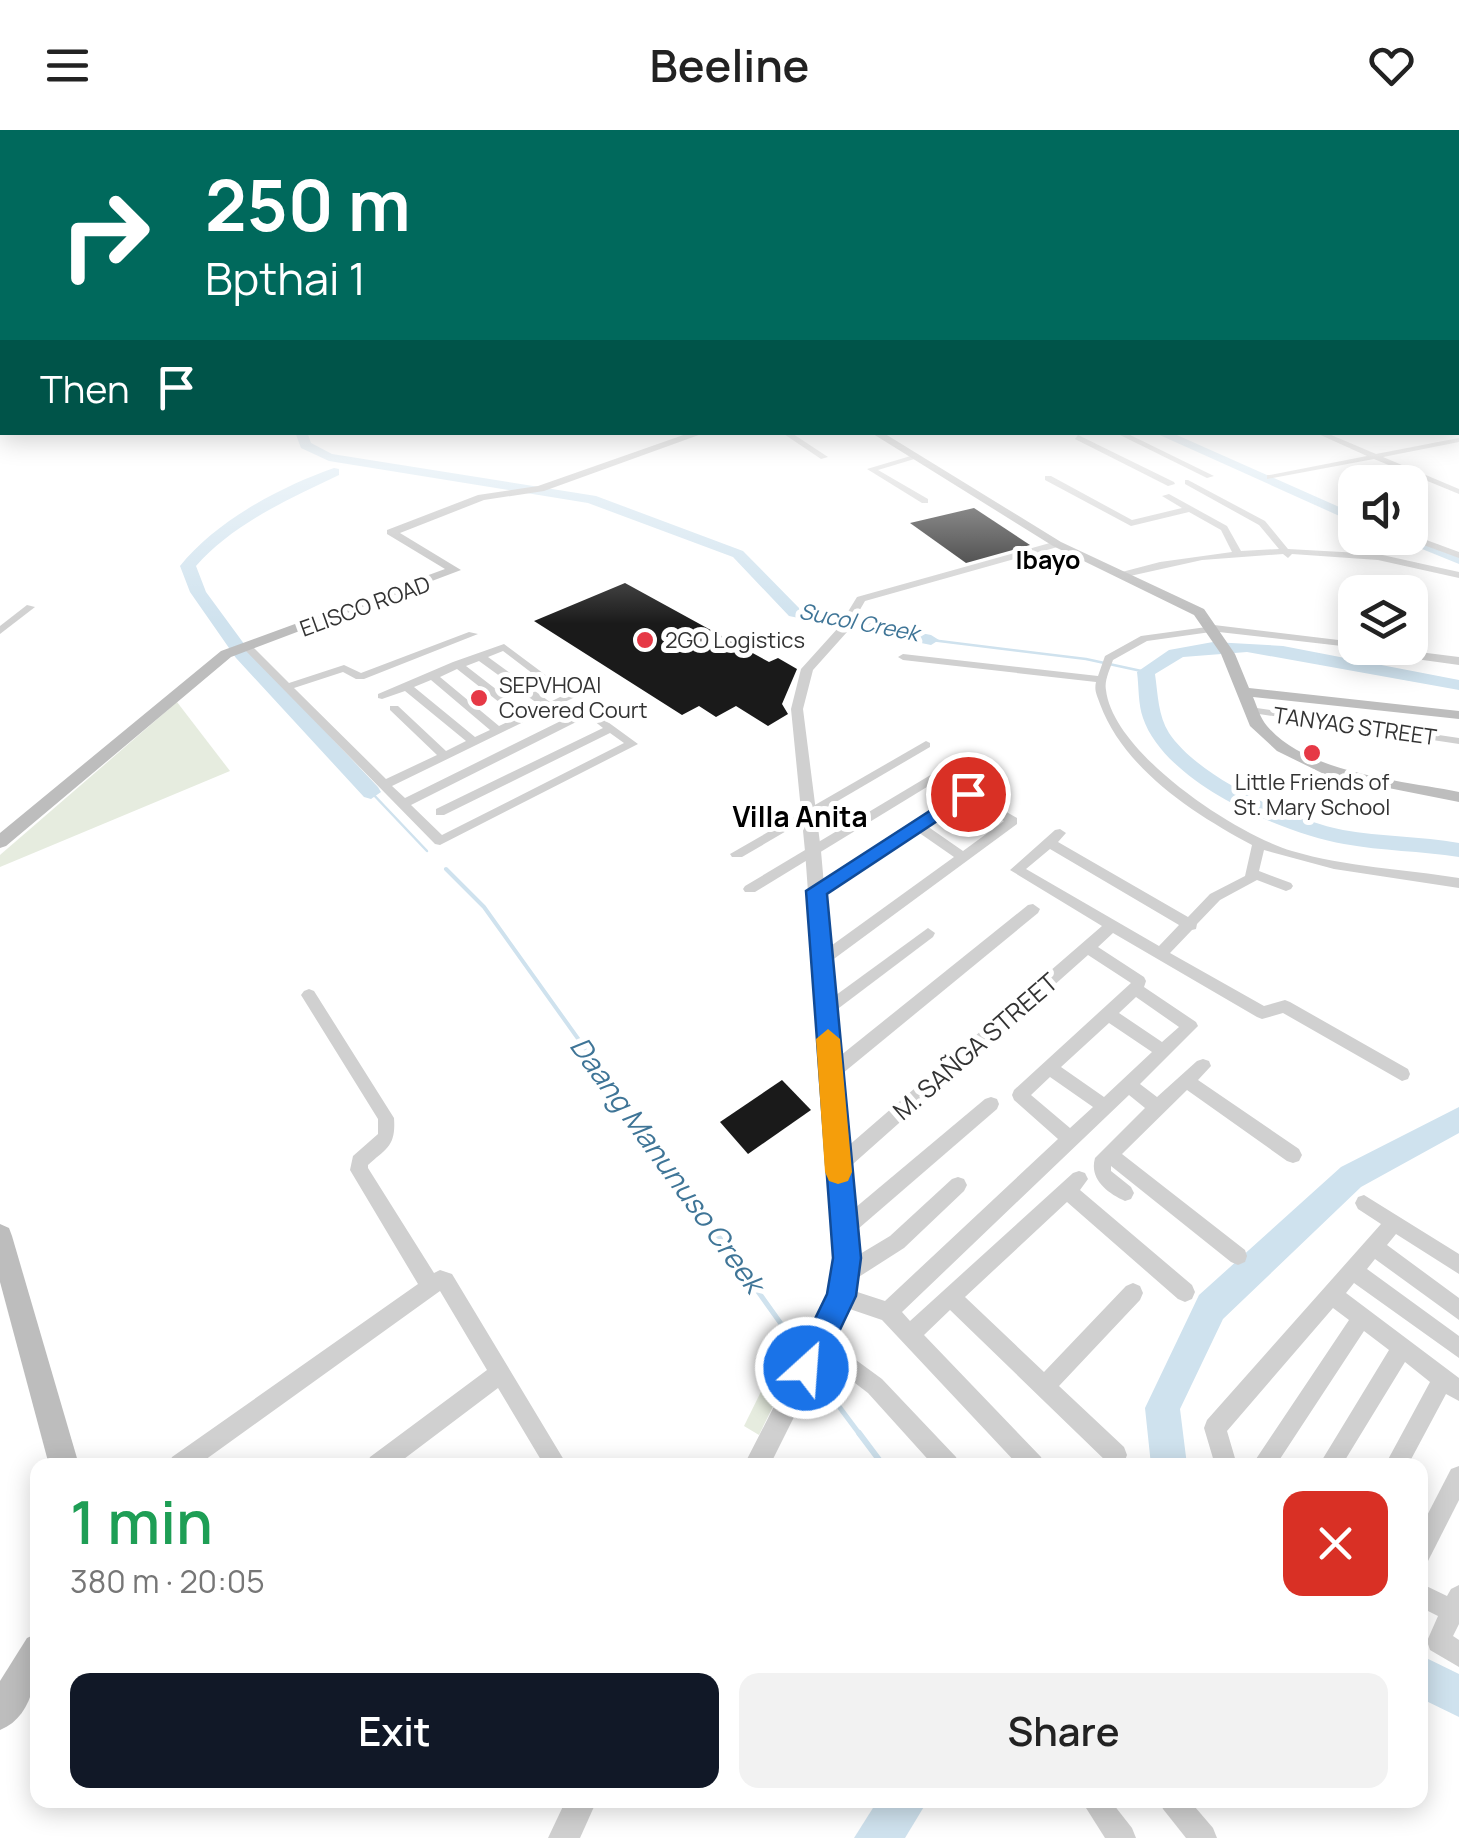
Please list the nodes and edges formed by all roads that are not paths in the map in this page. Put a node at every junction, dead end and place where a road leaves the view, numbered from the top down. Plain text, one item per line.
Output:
1 (611, 464) edge
2 (893, 464) edge
3 (928, 464) edge
4 (1131, 464) edge
5 (1184, 464) edge
6 (1336, 464) edge
7 (1392, 464) edge
8 (1270, 477) dead end
9 (1048, 478) dead end
10 (1069, 480) dead end
11 (1188, 482) junction
12 (1172, 484) junction
13 (1148, 487) dead end
14 (1086, 489) junction
15 (1073, 492) junction
16 (1459, 492) edge
17 (1166, 496) dead end
18 (924, 500) dead end
19 (1190, 509) junction
20 (1145, 520) junction
21 (1428, 543) edge
22 (1057, 544) junction
23 (1238, 554) junction
24 (1288, 554) junction
25 (1459, 556) edge
26 (1122, 575) junction
27 (1459, 575) edge
28 (30, 607) dead end
29 (3, 625) edge
30 (1214, 629) junction
31 (472, 634) dead end
32 (1338, 644) edge
33 (241, 648) junction
34 (478, 656) junction
35 (1428, 656) edge
36 (903, 657) dead end
37 (1459, 661) edge
38 (457, 664) junction
39 (1104, 668) junction
40 (431, 675) junction
41 (406, 686) junction
42 (288, 687) junction
43 (1245, 692) junction
44 (382, 696) dead end
45 (579, 704) junction
46 (550, 707) junction
47 (394, 708) dead end
48 (1250, 710) junction
49 (1459, 715) edge
50 (526, 718) junction
51 (611, 728) junction
52 (498, 731) junction
53 (537, 737) junction
54 (1459, 741) edge
55 (474, 742) junction
56 (926, 745) dead end
57 (558, 754) junction
58 (445, 756) junction
59 (483, 764) junction
60 (954, 765) dead end
61 (580, 771) junction
62 (502, 781) junction
63 (383, 785) junction
64 (422, 794) junction
65 (1459, 797) edge
66 (522, 799) junction
67 (403, 804) junction
68 (440, 812) junction
69 (808, 815) junction
70 (918, 826) junction
71 (460, 831) junction
72 (0, 842) edge
73 (1259, 843) junction
74 (813, 851) junction
75 (737, 854) dead end
76 (963, 857) junction
77 (1253, 874) junction
78 (1459, 883) edge
79 (1286, 886) dead end
80 (750, 889) dead end
81 (816, 891) junction
82 (1033, 910) dead end
83 (1192, 924) junction
84 (1112, 926) junction
85 (928, 933) dead end
86 (1087, 947) junction
87 (1160, 954) junction
88 (822, 960) junction
89 (1136, 989) junction
90 (309, 995) dead end
91 (826, 1010) junction
92 (1108, 1014) junction
93 (1161, 1050) junction
94 (1203, 1066) dead end
95 (1050, 1068) junction
96 (831, 1072) junction
97 (1402, 1074) dead end
98 (1185, 1080) junction
99 (1127, 1084) junction
100 (990, 1104) dead end
101 (1104, 1107) junction
102 (1156, 1107) junction
103 (1071, 1140) junction
104 (1109, 1154) junction
105 (1293, 1155) dead end
106 (838, 1166) junction
107 (958, 1184) dead end
108 (1125, 1193) dead end
109 (1364, 1203) dead end
110 (1394, 1223) junction
111 (844, 1229) junction
112 (0, 1236) edge
113 (1374, 1247) junction
114 (1238, 1256) dead end
115 (1459, 1266) edge
116 (1354, 1271) junction
117 (846, 1274) junction
118 (438, 1283) junction
119 (1186, 1292) dead end
120 (1133, 1293) dead end
121 (1331, 1294) junction
122 (842, 1296) junction
123 (952, 1298) junction
124 (1459, 1310) edge
125 (888, 1312) junction
126 (1362, 1317) junction
127 (908, 1335) junction
128 (1402, 1348) junction
129 (1459, 1348) edge
130 (812, 1356) junction
131 (500, 1372) junction
132 (1451, 1385) edge
133 (1044, 1387) junction
134 (1116, 1455) dead end
135 (62, 1458) edge
136 (190, 1458) edge
137 (387, 1458) edge
138 (552, 1458) edge
139 (761, 1458) edge
140 (942, 1458) edge
141 (1026, 1458) edge
142 (1224, 1458) edge
143 (1268, 1458) edge
144 (1334, 1458) edge
145 (1401, 1458) edge
146 (1459, 1477) edge
147 (1428, 1537) edge
148 (1428, 1597) edge
149 (1455, 1604) edge
150 (1449, 1648) edge
151 (30, 1662) edge
152 (0, 1713) edge
153 (578, 1808) edge
154 (1100, 1808) edge
155 (1179, 1808) edge
156 (564, 1838) edge
157 (1122, 1838) edge
158 (1203, 1838) edge

1 - 33 main road, ELISCO ROAD
2 - 18 street
3 - 22 main road
4 - 12 street
5 - 11 street
6 - 8 street
7 - 16 street
9 - 15 street
10 - 14 street
11 - 12 street
11 - 24 street
12 - 13 street
14 - 15 street
14 - 20 street
15 - 20 street
17 - 19 street
19 - 20 street
19 - 23 street
21 - 25 street
22 - 26 main road
22 - 69 street
23 - 24 street
23 - 26 street
24 - 27 street
26 - 30 main road
28 - 29 street
30 - 32 street
30 - 39 street
30 - 43 main road
31 - 42 street
33 - 42 street
33 - 72 main road, ELISCO ROAD
34 - 38 street
34 - 45 street
34 - 46 street
35 - 37 street
36 - 39 street
38 - 40 street
38 - 50 street
39 - 73 street
40 - 41 street
40 - 52 street
41 - 44 street
41 - 55 street
42 - 63 street
43 - 48 main road
43 - 49 main road
45 - 46 street
45 - 51 street
45 - 53 street
46 - 50 street
47 - 58 street
48 - 54 street, TANYAG STREET
48 - 65 main road
50 - 52 street
51 - 57 street
51 - 61 street
52 - 55 street
53 - 57 street
53 - 59 street
55 - 58 street
56 - 69 street
57 - 61 street
57 - 62 street
58 - 63 street
59 - 62 street
59 - 64 street
60 - 74 street
61 - 66 street
62 - 66 street
62 - 68 street
63 - 67 street
64 - 67 street
64 - 68 street
66 - 71 street
67 - 71 street
68 - 71 street
69 - 74 street
69 - 75 street
70 - 76 street
70 - 76 street
70 - 81 street
73 - 77 street
73 - 78 street
74 - 80 street
74 - 81 street
76 - 88 street
77 - 79 street
77 - 83 street
81 - 88 street
82 - 96 street
83 - 84 street
83 - 87 street
84 - 86 street, M. SAÑGA STREET
84 - 87 street
85 - 91 street
86 - 89 street
86 - 106 street, M. SAÑGA STREET
87 - 97 street
88 - 91 street
89 - 92 street
89 - 93 street
90 - 118 street
91 - 96 street
92 - 93 street
92 - 95 street
93 - 99 street
94 - 98 street
95 - 101 street
95 - 103 street
96 - 106 street
98 - 102 street
98 - 105 street
99 - 101 street
99 - 102 street
100 - 111 street
101 - 103 street
102 - 104 street
103 - 125 street
104 - 108 street
104 - 114 street
106 - 111 street
107 - 117 street
109 - 110 street
110 - 113 street
110 - 115 street
111 - 117 street
112 - 135 main road
113 - 116 street
113 - 124 street
116 - 121 street
116 - 129 street
117 - 122 street
118 - 131 street
118 - 136 street
119 - 123 street
120 - 133 street
121 - 126 street
121 - 142 street
122 - 125 street
122 - 130 street
123 - 127 street
123 - 133 street
125 - 127 street
126 - 128 street
126 - 143 street
127 - 141 street
128 - 132 street
128 - 144 street
130 - 139 street
130 - 140 street
131 - 137 street
131 - 138 street
132 - 145 street
133 - 134 street
146 - 147 street
148 - 149 street
149 - 150 street
151 - 152 main road
153 - 156 street
154 - 157 street
155 - 158 street

